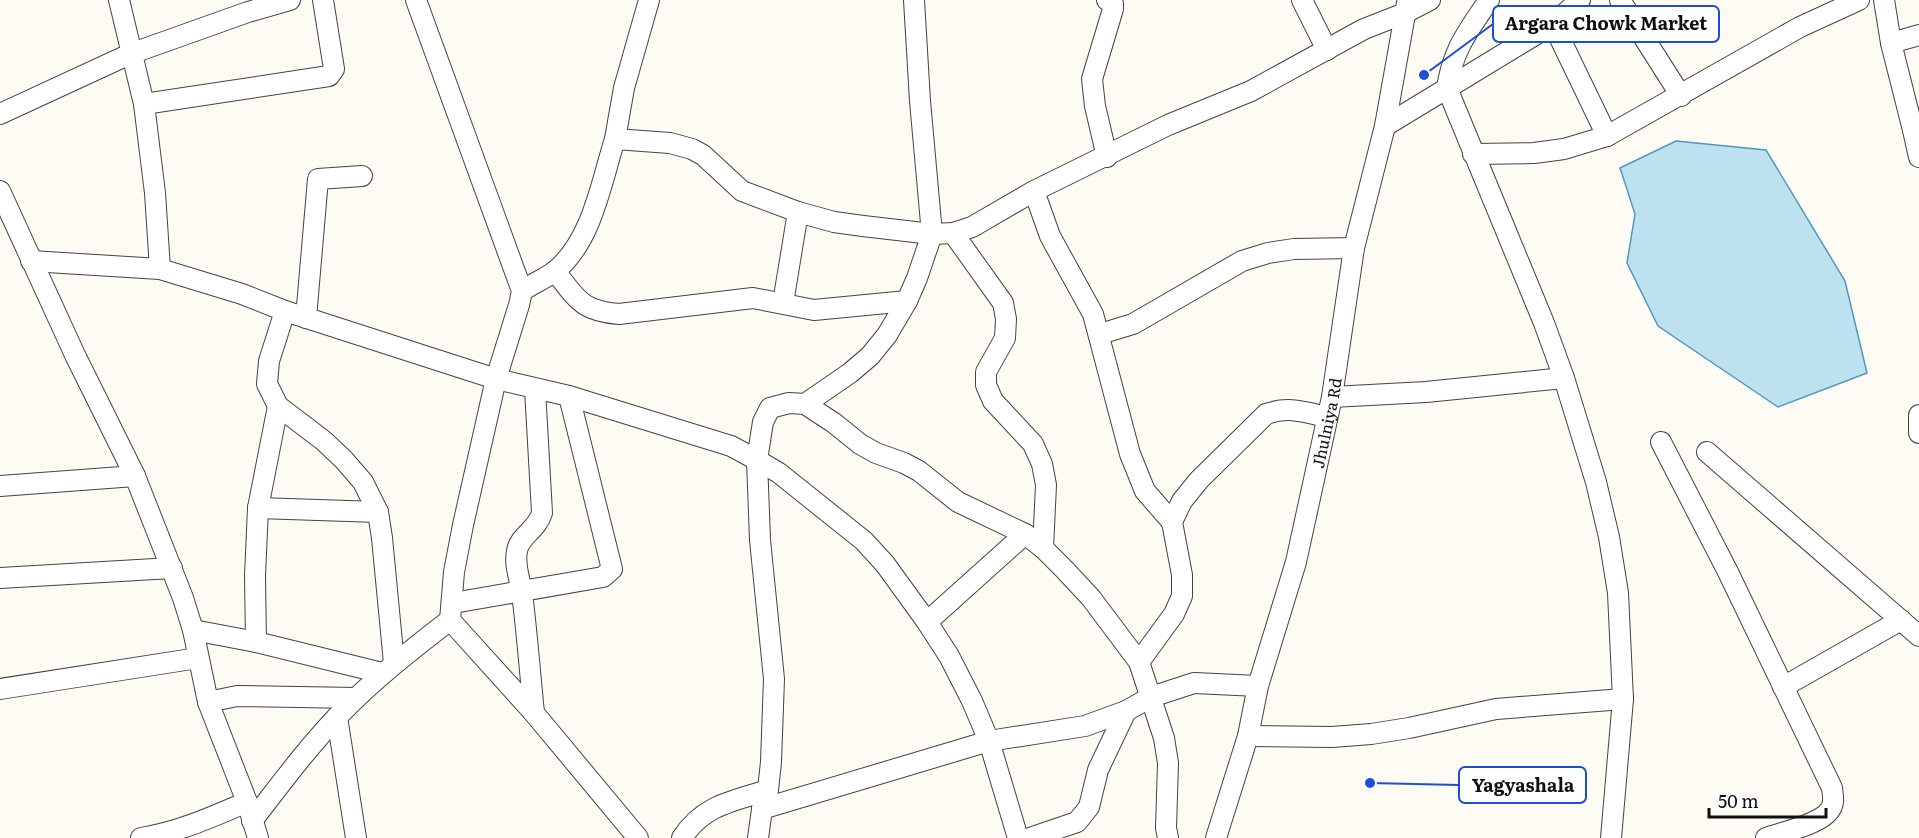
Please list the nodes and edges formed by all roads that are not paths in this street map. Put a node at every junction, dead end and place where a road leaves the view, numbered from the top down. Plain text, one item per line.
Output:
1 (118, 0) edge
2 (290, 0) edge
3 (323, 0) edge
4 (416, 0) edge
5 (649, 0) edge
6 (914, 0) edge
7 (1107, 0) edge
8 (1302, 0) edge
9 (1430, 0) edge
10 (1490, 0) edge
11 (1580, 0) edge
12 (1620, 0) edge
13 (1859, 0) edge
14 (1884, 0) edge
15 (1406, 6) edge
16 (1553, 24) junction
17 (1919, 35) edge
18 (1891, 43) junction
19 (1327, 50) junction
20 (130, 54) junction
21 (1447, 88) junction
22 (1681, 96) junction
23 (144, 104) junction
24 (0, 114) edge
25 (1385, 126) junction
26 (1916, 131) edge
27 (1607, 136) junction
28 (615, 139) junction
29 (1473, 154) junction
30 (1107, 157) junction
31 (1919, 157) edge
32 (362, 176) dead end
33 (0, 191) edge
34 (1034, 191) junction
35 (798, 212) junction
36 (953, 233) junction
37 (932, 234) junction
38 (1354, 248) junction
39 (31, 261) junction
40 (159, 270) junction
41 (555, 271) junction
42 (522, 291) junction
43 (907, 301) junction
44 (783, 303) junction
45 (285, 311) junction
46 (306, 318) junction
47 (1100, 334) junction
48 (1564, 378) junction
49 (496, 380) junction
50 (535, 389) junction
51 (569, 396) junction
52 (1332, 397) junction
53 (806, 404) junction
54 (278, 406) junction
55 (1919, 415) edge
56 (1327, 417) junction
57 (1919, 433) edge
58 (1661, 442) dead end
59 (1707, 452) dead end
60 (757, 460) junction
61 (135, 476) junction
62 (0, 486) edge
63 (258, 508) junction
64 (378, 512) junction
65 (1172, 522) junction
66 (1025, 534) junction
67 (1043, 548) junction
68 (172, 568) junction
69 (0, 578) edge
70 (522, 590) junction
71 (451, 611) junction
72 (1901, 620) junction
73 (927, 622) junction
74 (194, 630) junction
75 (1919, 636) edge
76 (256, 642) junction
77 (198, 658) junction
78 (1140, 662) junction
79 (388, 668) junction
80 (1258, 686) junction
81 (1783, 687) junction
82 (0, 689) edge
83 (1151, 697) junction
84 (356, 698) junction
85 (1623, 699) junction
86 (207, 702) junction
87 (1126, 711) junction
88 (534, 713) junction
89 (338, 717) junction
90 (1248, 736) junction
91 (989, 741) junction
92 (768, 790) junction
93 (247, 802) junction
94 (762, 809) junction
95 (255, 830) edge
96 (141, 838) edge
97 (356, 838) edge
98 (638, 838) edge
99 (682, 838) edge
100 (758, 838) edge
101 (1018, 838) edge
102 (1030, 838) edge
103 (1168, 838) edge
104 (1216, 838) edge
105 (1611, 838) edge
106 (1766, 838) edge

1 - 20 street
2 - 20 street
3 - 23 street
4 - 42 street
5 - 28 street
6 - 37 street
7 - 30 street
8 - 19 street
9 - 15 street
10 - 21 street
11 - 16 street
12 - 22 street
13 - 22 street
14 - 18 street
15 - 19 street
15 - 25 street, Jhulniya Rd
16 - 21 street
16 - 27 street
17 - 18 street
18 - 26 street
19 - 30 street
20 - 23 street
20 - 24 street
21 - 25 street
21 - 29 street
22 - 27 street
23 - 40 street
25 - 38 street, Jhulniya Rd
26 - 31 street
27 - 29 street
28 - 35 street
28 - 41 street
29 - 48 street
30 - 34 street
32 - 46 street
33 - 39 street
34 - 36 street
34 - 47 street
35 - 37 street
35 - 44 street
36 - 37 street
36 - 67 street
37 - 43 street
38 - 47 street
38 - 52 street, Jhulniya Rd
39 - 40 street
39 - 61 street
40 - 45 street
41 - 42 street
41 - 44 street
42 - 49 street
43 - 44 street
43 - 53 street
45 - 46 street
45 - 54 street
46 - 49 street
47 - 65 street
48 - 52 street
48 - 85 street
49 - 50 street
49 - 71 street
50 - 51 street
50 - 70 street
51 - 60 street
51 - 70 street
52 - 56 street, Jhulniya Rd
53 - 60 street
53 - 66 street
54 - 63 street
54 - 64 street
55 - 57 street
56 - 65 street
56 - 80 street, Jhulniya Rd
58 - 81 street
59 - 72 street
60 - 73 street
60 - 92 street
61 - 62 street
61 - 68 street
63 - 64 street
63 - 76 street
64 - 79 street
65 - 78 street
66 - 67 street
66 - 73 street
67 - 78 street
68 - 69 street
68 - 74 street
70 - 71 street
70 - 88 street
71 - 79 street
71 - 88 street
72 - 75 street
72 - 81 street
73 - 91 street
74 - 76 street
74 - 77 street
76 - 79 street
77 - 82 street
77 - 86 street
78 - 83 street
79 - 84 street
80 - 83 street
80 - 90 street, Jhulniya Rd
81 - 106 street
83 - 87 street
83 - 103 street
84 - 86 street
84 - 89 street
85 - 90 street
85 - 105 street
86 - 93 street
87 - 91 street
87 - 102 street
88 - 98 street
89 - 95 street
89 - 97 street
90 - 104 street, Jhulniya Rd
91 - 94 street
91 - 101 street
92 - 94 street
92 - 99 street
93 - 95 street
93 - 96 street
94 - 100 street

